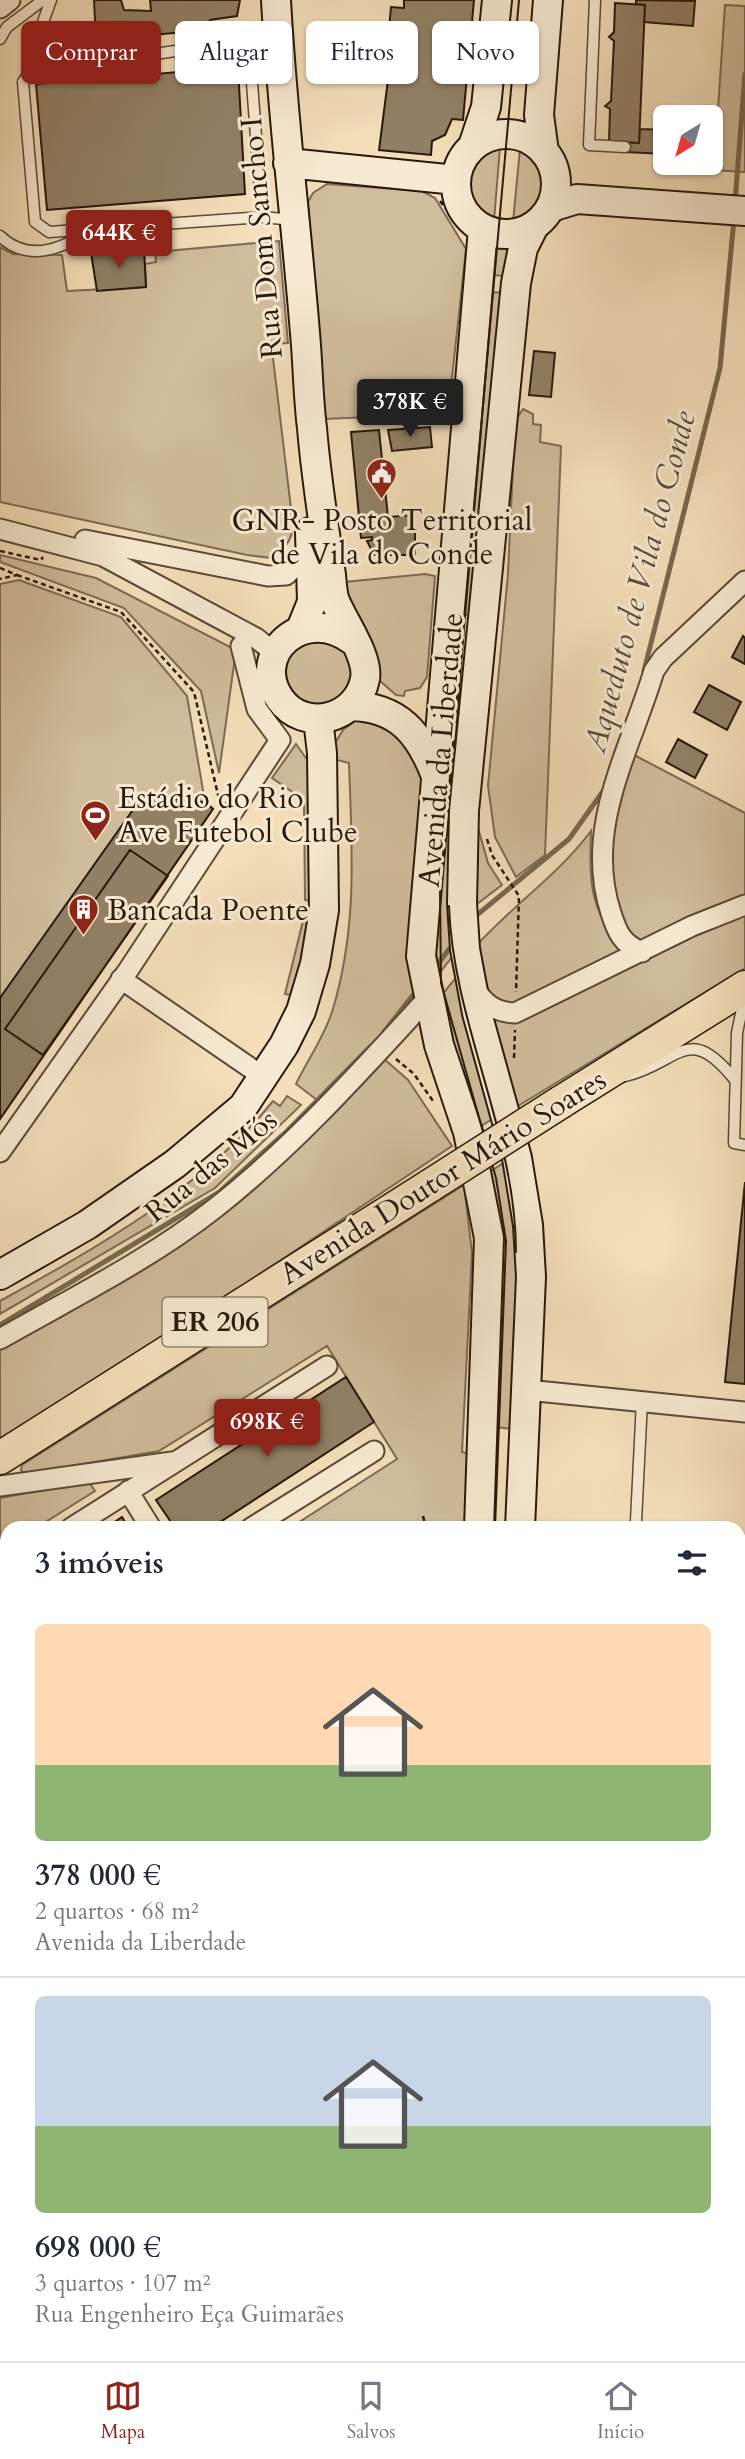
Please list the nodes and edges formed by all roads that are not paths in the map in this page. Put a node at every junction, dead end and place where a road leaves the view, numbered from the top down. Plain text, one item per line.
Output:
1 (9, 0) edge
2 (43, 0) edge
3 (51, 0) edge
4 (276, 0) edge
5 (497, 0) edge
6 (548, 0) edge
7 (596, 0) edge
8 (0, 8) edge
9 (43, 21) edge
10 (0, 39) edge
11 (161, 53) edge
12 (23, 84) edge
13 (473, 146) junction
14 (625, 147) dead end
15 (549, 160) junction
16 (288, 163) junction
17 (456, 180) junction
18 (745, 193) edge
19 (745, 211) edge
20 (262, 217) junction
21 (542, 217) junction
22 (294, 220) junction
23 (483, 229) junction
24 (89, 231) junction
25 (0, 236) edge
26 (312, 428) junction
27 (0, 528) edge
28 (68, 545) junction
29 (309, 545) junction
30 (745, 581) edge
31 (301, 629) junction
32 (352, 640) junction
33 (242, 646) dead end
34 (275, 654) junction
35 (365, 677) junction
36 (445, 695) junction
37 (352, 706) junction
38 (318, 719) junction
39 (436, 777) junction
40 (745, 905) edge
41 (642, 952) junction
42 (121, 979) junction
43 (470, 980) junction
44 (745, 987) edge
45 (745, 994) edge
46 (428, 999) junction
47 (265, 1078) junction
48 (735, 1080) junction
49 (567, 1098) junction
50 (745, 1144) edge
51 (0, 1152) edge
52 (0, 1275) edge
53 (0, 1339) edge
54 (327, 1366) dead end
55 (527, 1390) junction
56 (642, 1401) junction
57 (745, 1412) edge
58 (374, 1451) dead end
59 (0, 1458) edge
60 (177, 1462) junction
61 (0, 1486) edge
62 (128, 1491) junction
63 (82, 1521) edge
64 (147, 1521) edge
65 (262, 1521) edge
66 (479, 1521) edge
67 (520, 1521) edge
68 (638, 1521) edge

1 - 8 street
2 - 10 lane
3 - 9 lane
4 - 16 street, Rua Dom Sancho I
5 - 13 street
6 - 15 street
7 - 14 lane
11 - 20 lane
12 - 24 lane
13 - 15 street
13 - 17 street
15 - 18 street
15 - 21 street
16 - 17 street
16 - 22 street, Rua Dom Sancho I
17 - 23 street
19 - 21 street
20 - 22 lane
20 - 24 lane
21 - 23 street
21 - 43 street, Avenida da Liberdade
22 - 26 street, Rua Dom Sancho I
23 - 36 street, Avenida da Liberdade
24 - 25 lane
26 - 29 street, Rua Dom Sancho I
26 - 32 street, Rua Dom Sancho I
27 - 28 street
28 - 29 street
28 - 34 street
29 - 31 street, Rua Dom Sancho I
30 - 41 street
31 - 32 street
31 - 34 street, Rua Dom Sancho I
32 - 35 street, Rua Dom Sancho I
33 - 42 street
34 - 38 street
35 - 36 street
35 - 37 street
36 - 39 street, Avenida da Liberdade
37 - 38 street
37 - 39 street
38 - 47 street
39 - 46 street, Avenida da Liberdade
40 - 41 street
41 - 43 street
42 - 47 street
42 - 51 street
43 - 55 street, Avenida da Liberdade
44 - 49 main road, Avenida Doutor Mário Soares / ER 206
45 - 48 lane
46 - 53 street, Rua das Mós
46 - 66 street, Avenida da Liberdade
47 - 52 street
48 - 49 lane
48 - 50 lane
49 - 59 main road, Avenida Doutor Mário Soares / ER 206, bridge
54 - 60 street
55 - 56 street
55 - 67 street, Avenida da Liberdade
56 - 57 street
56 - 68 lane
58 - 65 street
60 - 61 street
60 - 62 street
62 - 63 street
62 - 64 street

